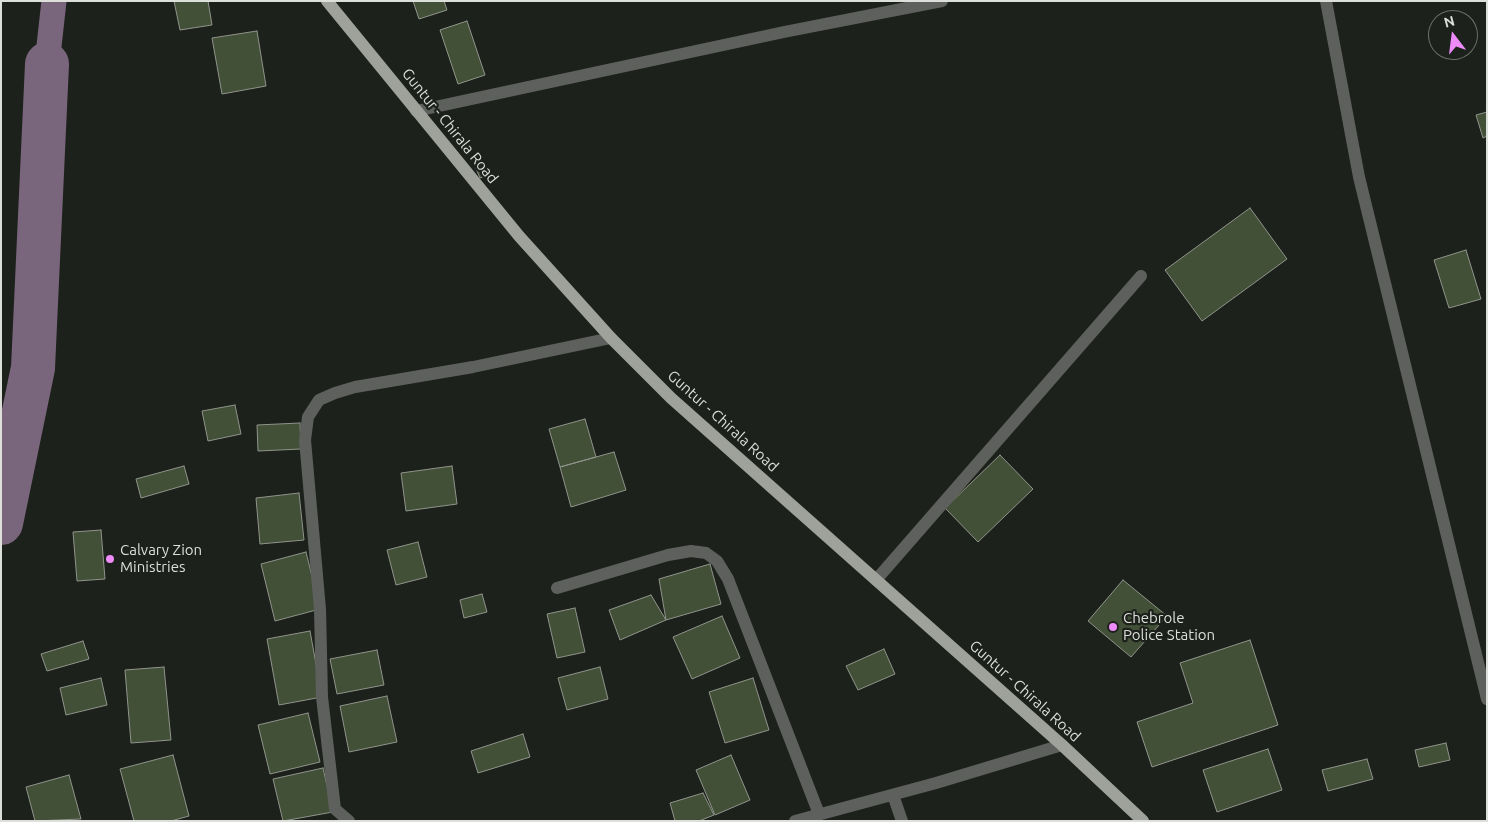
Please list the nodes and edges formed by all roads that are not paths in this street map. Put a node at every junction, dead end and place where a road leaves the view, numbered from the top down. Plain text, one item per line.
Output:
1 (326, 1) edge
2 (942, 1) edge
3 (1326, 1) edge
4 (416, 111) junction
5 (1141, 276) dead end
6 (611, 338) junction
7 (876, 580) junction
8 (557, 588) dead end
9 (1487, 699) edge
10 (1062, 745) junction
11 (892, 795) junction
12 (819, 814) junction
13 (349, 821) edge
14 (795, 821) edge
15 (902, 821) edge
16 (1143, 821) edge

1 - 4 main road, Guntur - Chirala Road
2 - 4 street
3 - 9 street
4 - 6 main road, Guntur - Chirala Road
5 - 7 street
6 - 7 main road, Guntur - Chirala Road
6 - 13 street
7 - 10 main road, Guntur - Chirala Road
8 - 12 street
10 - 11 street
10 - 16 main road, Guntur - Chirala Road
11 - 12 street
11 - 15 street
12 - 14 street

